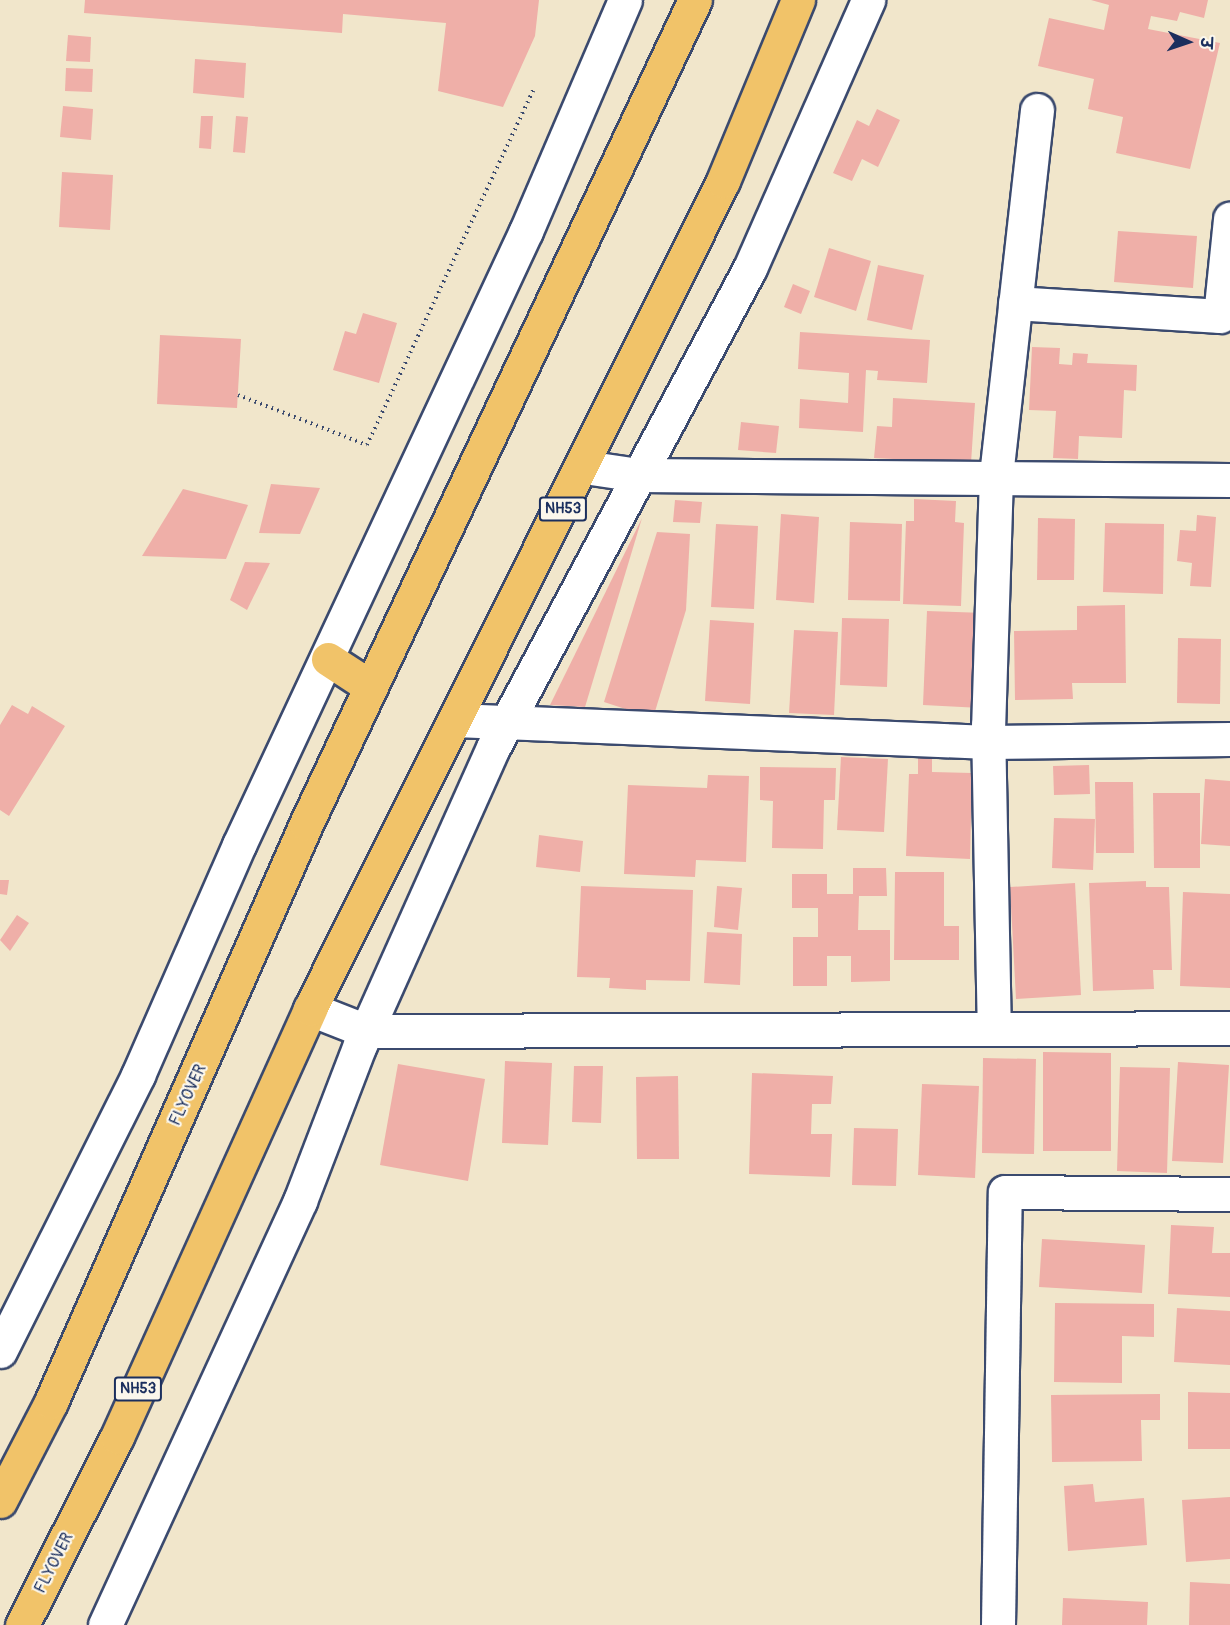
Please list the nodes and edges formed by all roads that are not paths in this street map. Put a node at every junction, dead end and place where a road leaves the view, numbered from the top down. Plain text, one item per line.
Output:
1 (625, 0) edge
2 (695, 0) edge
3 (798, 0) edge
4 (868, 0) edge
5 (1037, 110) dead end
6 (1230, 219) edge
7 (1015, 303) junction
8 (584, 467) junction
9 (638, 475) junction
10 (996, 476) junction
11 (1230, 480) edge
12 (328, 658) junction
13 (371, 687) junction
14 (455, 720) junction
15 (504, 726) junction
16 (1230, 739) edge
17 (989, 742) junction
18 (310, 1009) junction
19 (994, 1029) junction
20 (1230, 1029) edge
21 (366, 1031) junction
22 (1230, 1194) edge
23 (0, 1351) edge
24 (0, 1501) edge
25 (22, 1625) edge
26 (105, 1625) edge
27 (998, 1625) edge

1 - 12 street
2 - 13 highway, FLYOVER
3 - 8 highway, NH53
4 - 9 street
5 - 7 street
6 - 7 street
7 - 10 street
8 - 9 street
8 - 14 highway, NH53
9 - 10 street
9 - 15 street
10 - 11 street
10 - 17 street
12 - 13 highway
12 - 23 street
13 - 24 highway, FLYOVER
14 - 15 street
14 - 18 highway, NH53
15 - 17 street
15 - 21 street
16 - 17 street
17 - 19 street
18 - 21 street
18 - 25 highway, FLYOVER / NH53
19 - 20 street
19 - 21 street
21 - 26 street
22 - 27 street

